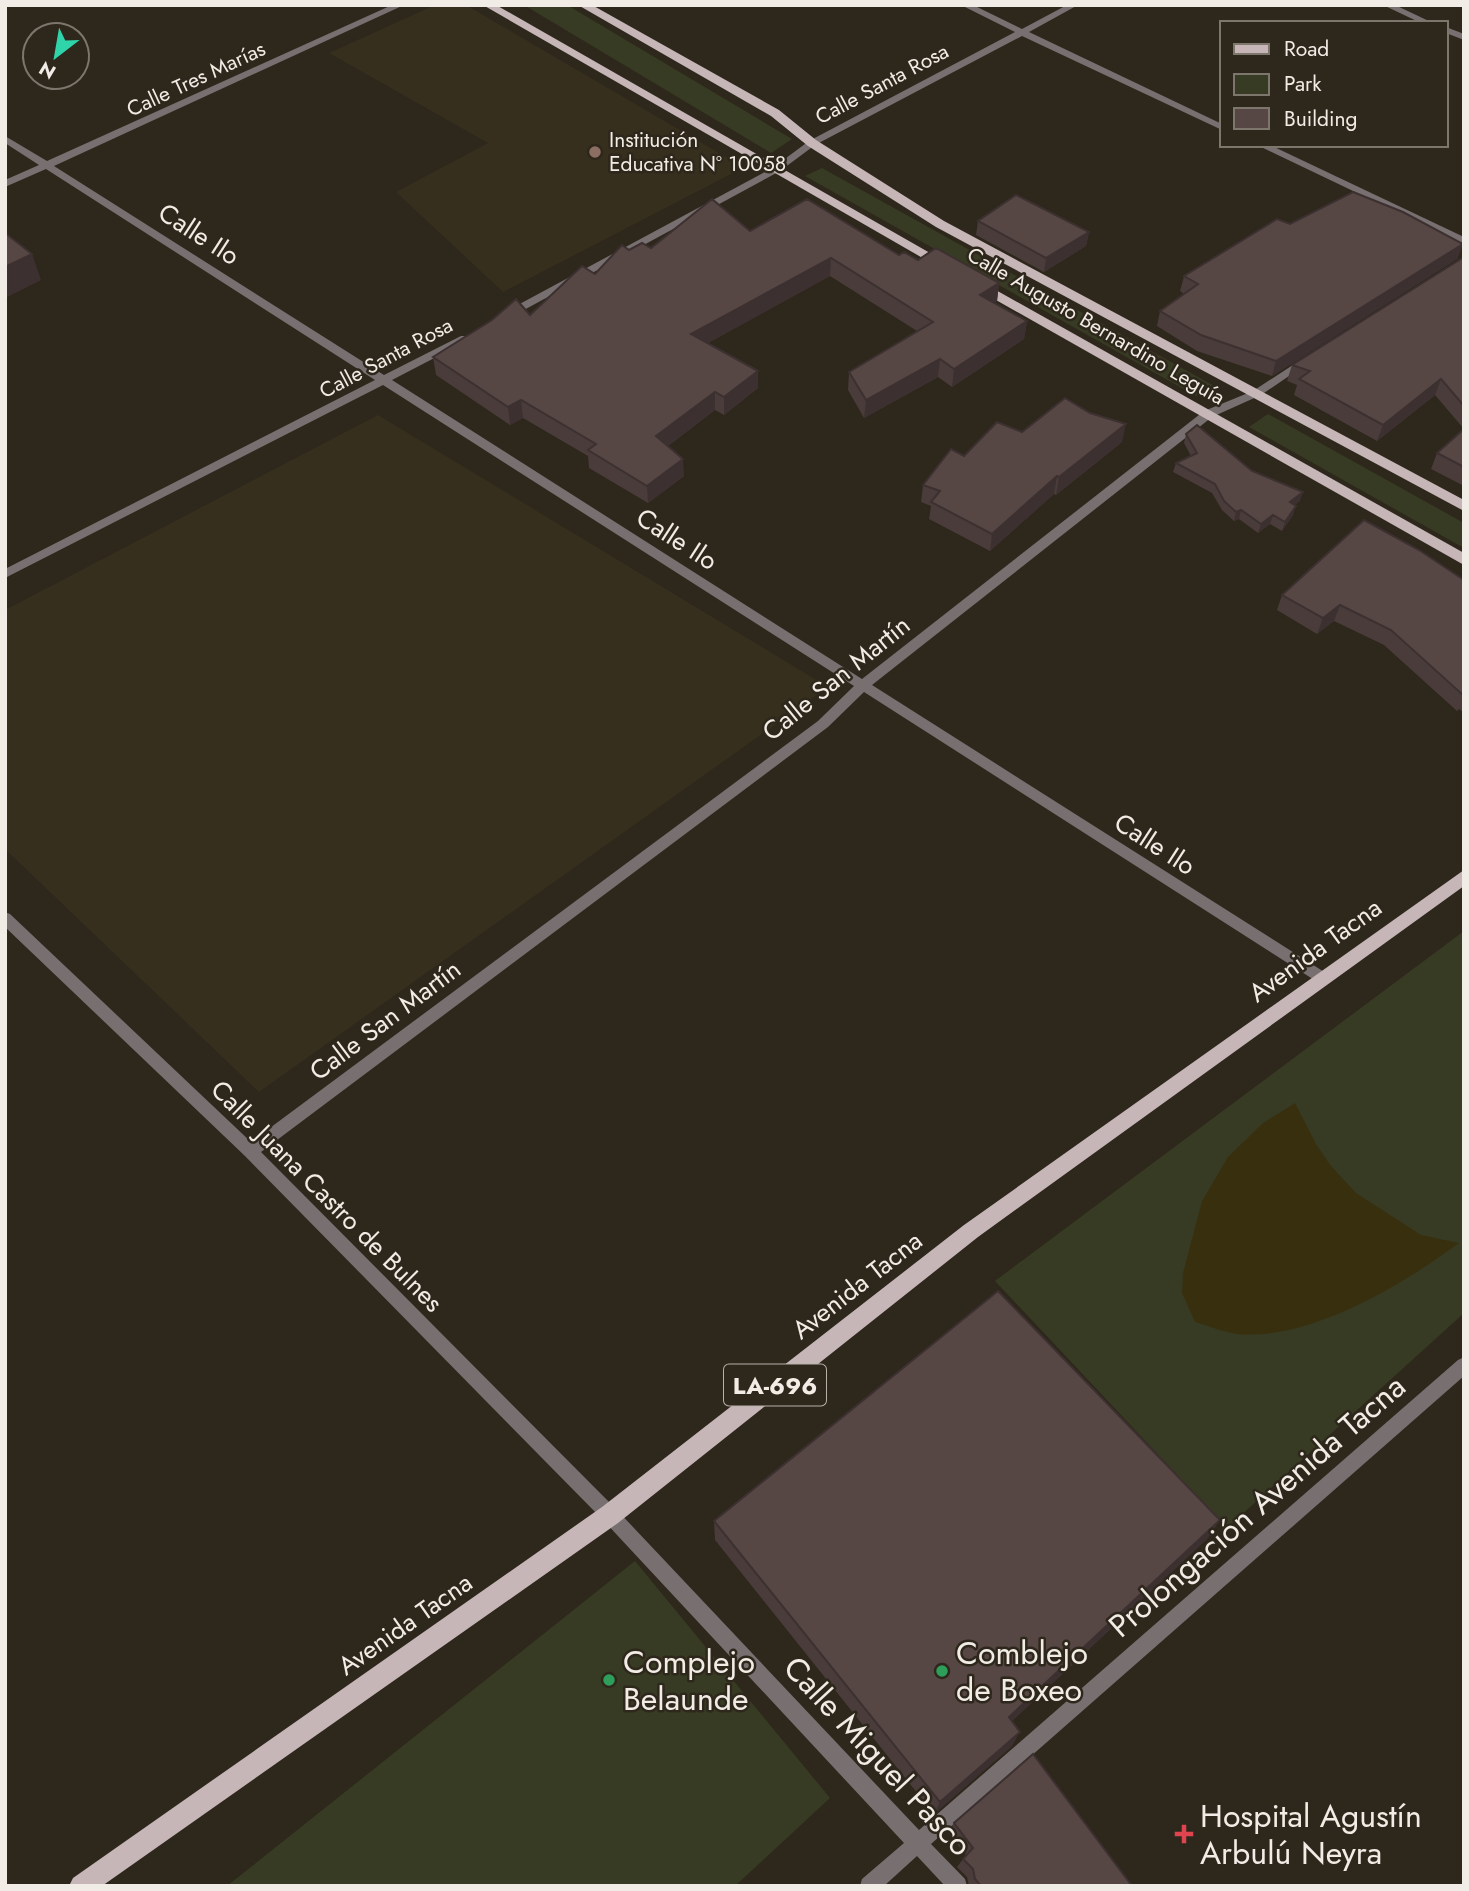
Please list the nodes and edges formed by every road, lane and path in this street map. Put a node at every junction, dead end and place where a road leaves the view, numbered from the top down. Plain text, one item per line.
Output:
1 (400, 5) edge
2 (488, 5) edge
3 (583, 5) edge
4 (965, 5) edge
5 (1074, 5) edge
6 (1387, 5) edge
7 (1424, 21) edge
8 (1021, 32) junction
9 (1220, 126) edge
10 (5, 139) edge
11 (812, 143) junction
12 (1266, 147) edge
13 (50, 165) junction
14 (777, 169) junction
15 (5, 184) edge
16 (1464, 241) edge
17 (497, 321) edge
18 (472, 334) edge
19 (1314, 356) edge
20 (387, 381) junction
21 (1256, 393) junction
22 (1208, 414) junction
23 (1464, 506) edge
24 (1464, 560) edge
25 (5, 574) edge
26 (863, 685) junction
27 (1464, 877) edge
28 (5, 918) edge
29 (1324, 979) junction
30 (250, 1151) junction
31 (1464, 1365) edge
32 (610, 1515) junction
33 (918, 1843) junction
34 (81, 1886) edge
35 (869, 1886) edge
36 (958, 1886) edge

1 - 13 street, Calle Tres Marías
2 - 14 main road, Calle Augusto Bernardino Leguía
3 - 11 main road, Calle Augusto Bernardino Leguía
4 - 8 street
5 - 8 street, Calle Santa Rosa
6 - 7 street
8 - 9 street
8 - 11 street, Calle Santa Rosa
10 - 13 street, Calle Ilo
11 - 14 street, Calle Santa Rosa
11 - 21 main road, Calle Augusto Bernardino Leguía
12 - 16 street
13 - 15 street, Calle Tres Marías
13 - 20 street, Calle Ilo
14 - 17 street, Calle Santa Rosa
14 - 22 main road, Calle Augusto Bernardino Leguía
18 - 20 street, Calle Santa Rosa
19 - 21 street, Calle San Martín
20 - 25 street, Calle Santa Rosa
20 - 26 street, Calle Ilo
21 - 22 street, Calle San Martín
21 - 23 main road, Calle Augusto Bernardino Leguía
22 - 24 main road, Calle Augusto Bernardino Leguía
22 - 26 street, Calle San Martín
26 - 29 street, Calle Ilo
26 - 30 street, Calle San Martín
27 - 29 main road, Avenida Tacna / LA-696
28 - 30 street, Calle Juana Castro de Bulnes
29 - 32 main road, Avenida Tacna / LA-696
30 - 32 street, Calle Juana Castro de Bulnes
31 - 33 street, Prolongación Avenida Tacna
32 - 33 street, Calle Miguel Pasco
32 - 34 main road, Avenida Tacna / LA-696
33 - 35 street, Prolongación Avenida Tacna
33 - 36 street, Calle Miguel Pasco

